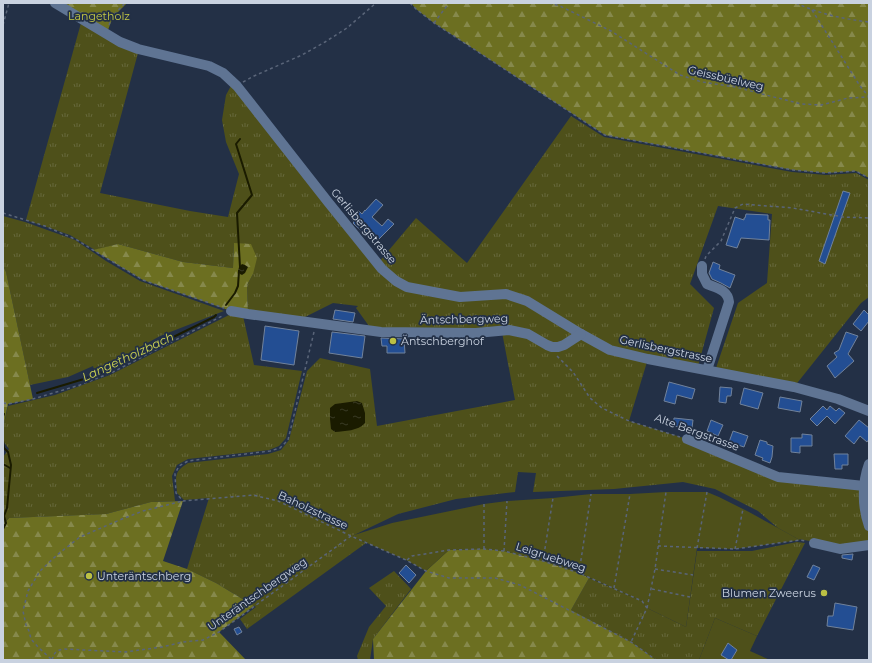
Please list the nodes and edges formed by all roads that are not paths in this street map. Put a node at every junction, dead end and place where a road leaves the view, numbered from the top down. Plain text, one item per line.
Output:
1 (56, 3) edge
2 (702, 266) road end
3 (232, 311) road end
4 (581, 334) junction
5 (707, 370) junction
6 (869, 411) edge
7 (687, 439) road end
8 (869, 464) edge
9 (864, 486) junction
10 (869, 526) edge
11 (814, 543) road end
12 (869, 545) edge

1 - 4 street, Gerlisbergstrasse
2 - 5 street
3 - 4 street, Äntschbergweg
4 - 5 street, Gerlisbergstrasse
5 - 6 street, Gerlisbergstrasse
7 - 9 street, Alte Bergstrasse
8 - 9 street
9 - 10 street
11 - 12 street

